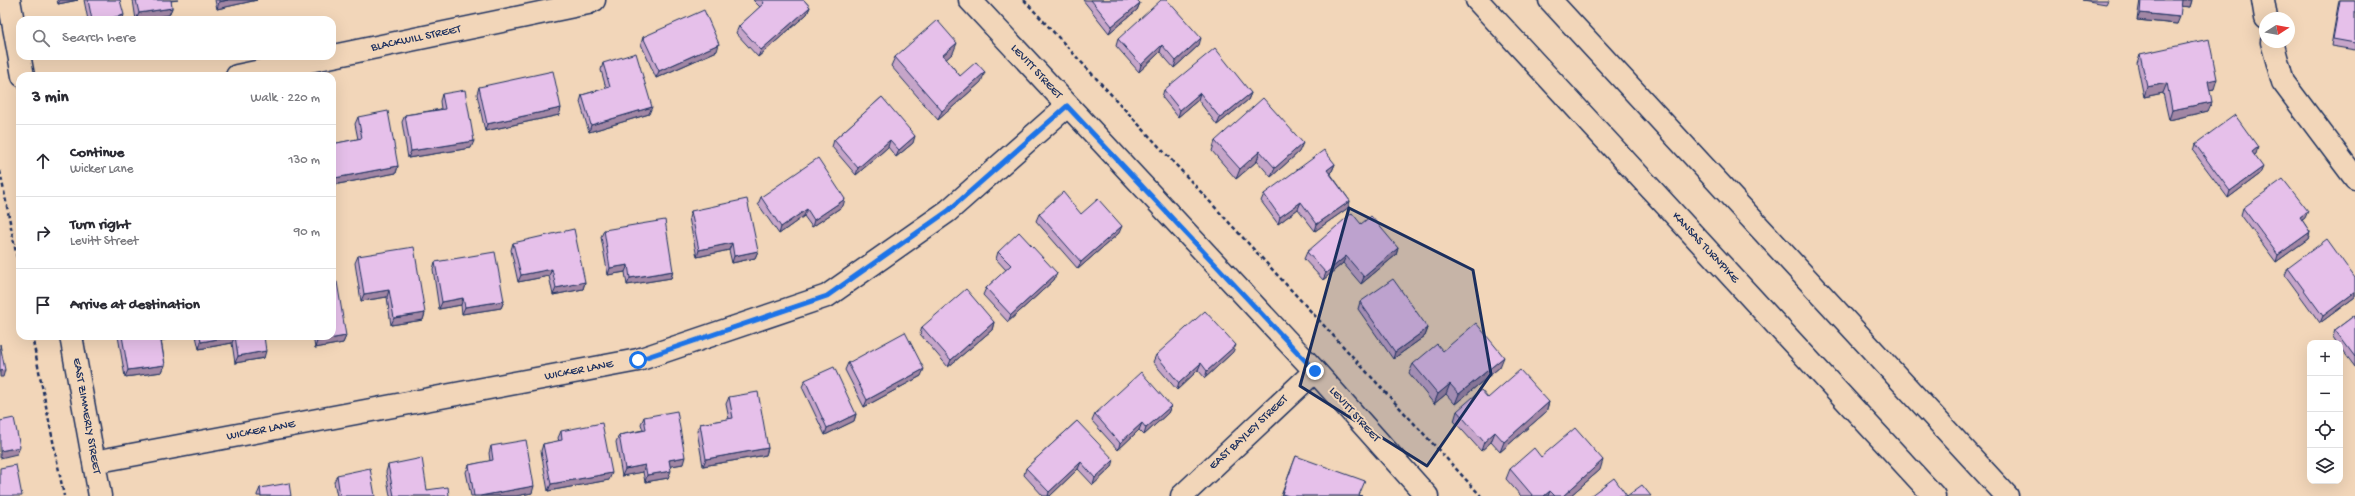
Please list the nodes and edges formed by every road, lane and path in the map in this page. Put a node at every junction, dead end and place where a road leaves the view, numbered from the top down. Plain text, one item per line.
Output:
1 (8, 0) edge
2 (594, 0) edge
3 (970, 0) edge
4 (1024, 0) edge
5 (1477, 0) edge
6 (1550, 0) edge
7 (2263, 0) edge
8 (2265, 12) edge
9 (16, 41) edge
10 (2274, 48) edge
11 (336, 55) edge
12 (20, 60) edge
13 (314, 60) edge
14 (22, 72) edge
15 (256, 72) edge
16 (1067, 106) junction
17 (0, 171) edge
18 (2355, 178) edge
19 (16, 253) edge
20 (33, 340) edge
21 (72, 340) edge
22 (1315, 371) junction
23 (94, 462) junction
24 (64, 496) edge
25 (100, 496) edge
26 (1182, 496) edge
27 (1427, 496) edge
28 (1481, 496) edge
29 (1934, 496) edge
30 (2007, 496) edge

1 - 9 main road
2 - 11 main road, BLACKWILL STREET
3 - 16 main road, LEVITT STREET
4 - 28 path
5 - 29 main road, KANSAS TURNPIKE
6 - 30 main road
7 - 8 main road
10 - 18 main road
12 - 14 main road
13 - 15 main road, BLACKWILL STREET
16 - 22 main road, LEVITT STREET
16 - 23 main road, WICKER LANE
17 - 19 path
20 - 24 path
21 - 23 main road, EAST ZIMMERLY STREET
22 - 26 main road, EAST BAYLEY STREET
22 - 27 main road, LEVITT STREET
23 - 25 main road, EAST ZIMMERLY STREET

